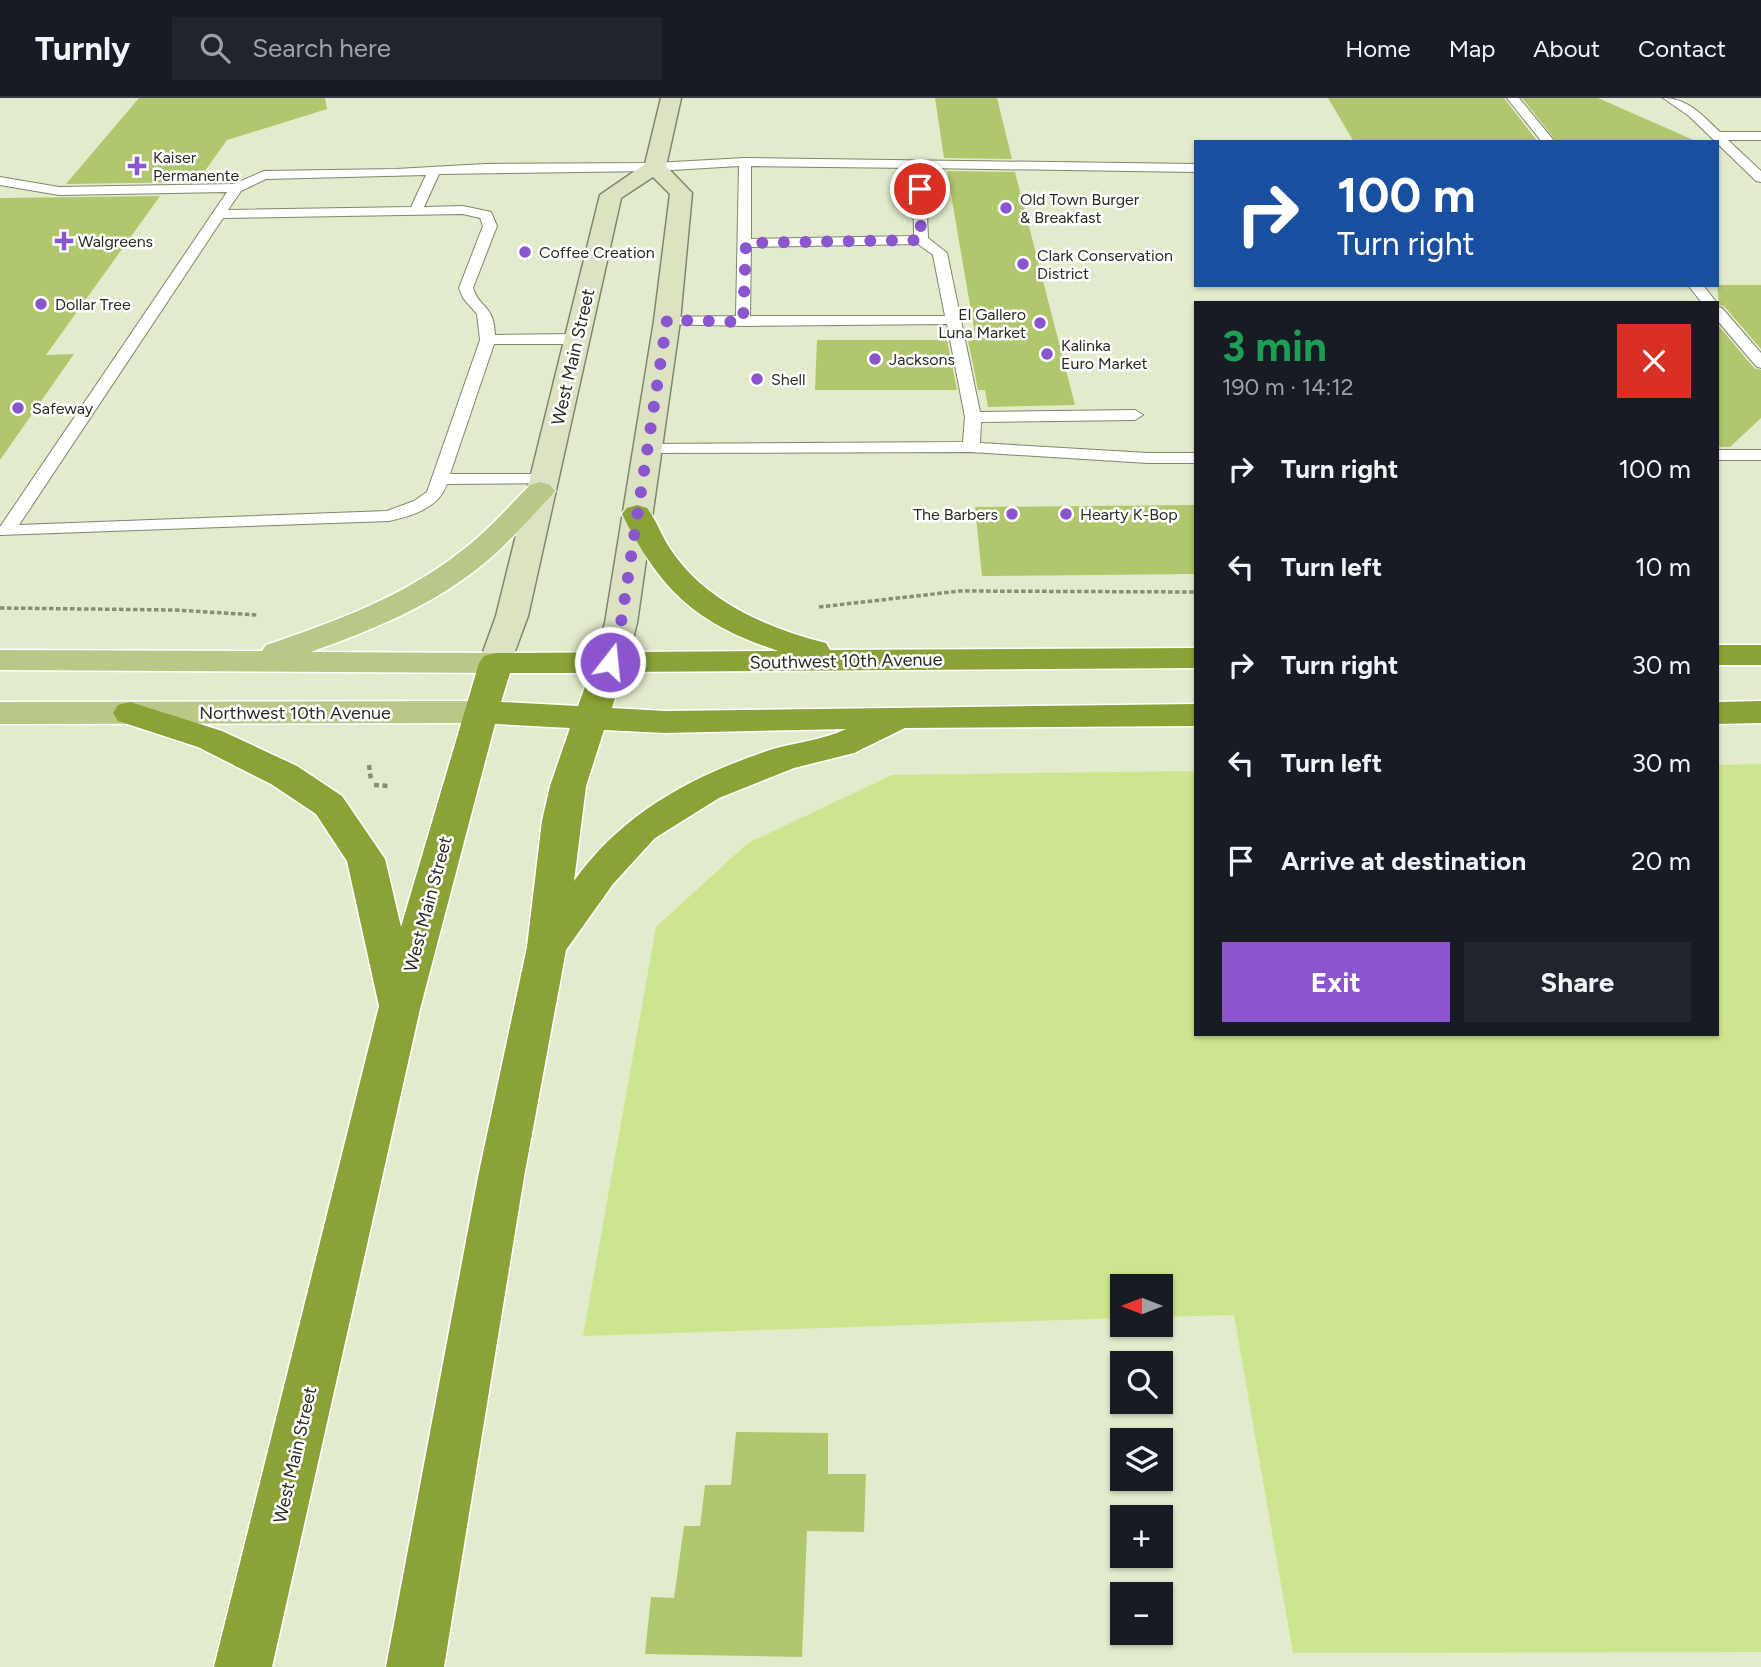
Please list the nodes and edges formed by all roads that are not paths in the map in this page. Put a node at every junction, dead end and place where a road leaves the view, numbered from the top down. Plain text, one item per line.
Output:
1 (671, 98) edge
2 (1513, 98) edge
3 (1669, 98) edge
4 (1718, 136) junction
5 (1761, 136) edge
6 (1547, 140) edge
7 (745, 162) junction
8 (919, 163) junction
9 (655, 167) junction
10 (1194, 168) edge
11 (434, 171) junction
12 (1761, 178) edge
13 (0, 181) edge
14 (236, 188) junction
15 (416, 211) junction
16 (219, 214) junction
17 (921, 240) junction
18 (746, 243) junction
19 (1697, 287) edge
20 (1708, 301) edge
21 (1719, 313) edge
22 (667, 320) junction
23 (953, 320) junction
24 (743, 322) junction
25 (577, 339) junction
26 (488, 340) junction
27 (1761, 363) edge
28 (1135, 415) dead end
29 (972, 417) junction
30 (971, 447) junction
31 (646, 449) junction
32 (1761, 454) edge
33 (1719, 455) edge
34 (1194, 458) edge
35 (442, 479) junction
36 (542, 485) junction
37 (637, 514) junction
38 (3, 532) edge
39 (1719, 655) edge
40 (1761, 655) edge
41 (1194, 658) edge
42 (0, 660) edge
43 (868, 660) junction
44 (255, 661) junction
45 (610, 662) junction
46 (496, 663) junction
47 (484, 712) junction
48 (1761, 712) edge
49 (0, 713) edge
50 (130, 713) junction
51 (1719, 713) edge
52 (1194, 715) edge
53 (905, 717) junction
54 (590, 718) junction
55 (547, 947) junction
56 (399, 1009) junction
57 (243, 1667) edge
58 (415, 1667) edge

1 - 9 main road
2 - 6 lane
3 - 4 lane
4 - 5 lane
4 - 12 lane
7 - 8 lane
7 - 9 lane
7 - 18 lane
8 - 10 lane
8 - 17 lane
9 - 11 lane
9 - 22 main road
9 - 25 main road, West Main Street
11 - 14 lane
11 - 15 lane
13 - 14 lane
14 - 16 lane
15 - 16 lane
15 - 26 lane
16 - 38 lane
17 - 18 lane
17 - 23 lane
18 - 24 lane
19 - 20 lane
21 - 27 lane
22 - 24 lane
22 - 31 main road
23 - 24 lane
23 - 29 lane
25 - 26 lane
25 - 36 main road, West Main Street
26 - 35 lane
28 - 29 lane
29 - 30 lane
30 - 31 lane
30 - 34 lane
31 - 37 main road
32 - 33 lane
35 - 36 lane
35 - 38 lane
36 - 44 main road
36 - 46 main road, West Main Street
37 - 43 highway
37 - 45 main road
39 - 40 highway
41 - 43 highway, Southwest 10th Avenue
42 - 44 main road
43 - 45 highway, Southwest 10th Avenue
44 - 46 main road
45 - 46 highway, Southwest 10th Avenue
45 - 54 highway
46 - 47 highway, West Main Street
47 - 50 main road, Northwest 10th Avenue
47 - 54 highway, Northwest 10th Avenue
47 - 56 highway, West Main Street
48 - 51 highway
49 - 50 main road, Northwest 10th Avenue
50 - 56 highway
52 - 53 highway
53 - 54 highway
53 - 55 highway
54 - 55 highway
55 - 58 highway
56 - 57 highway, West Main Street

